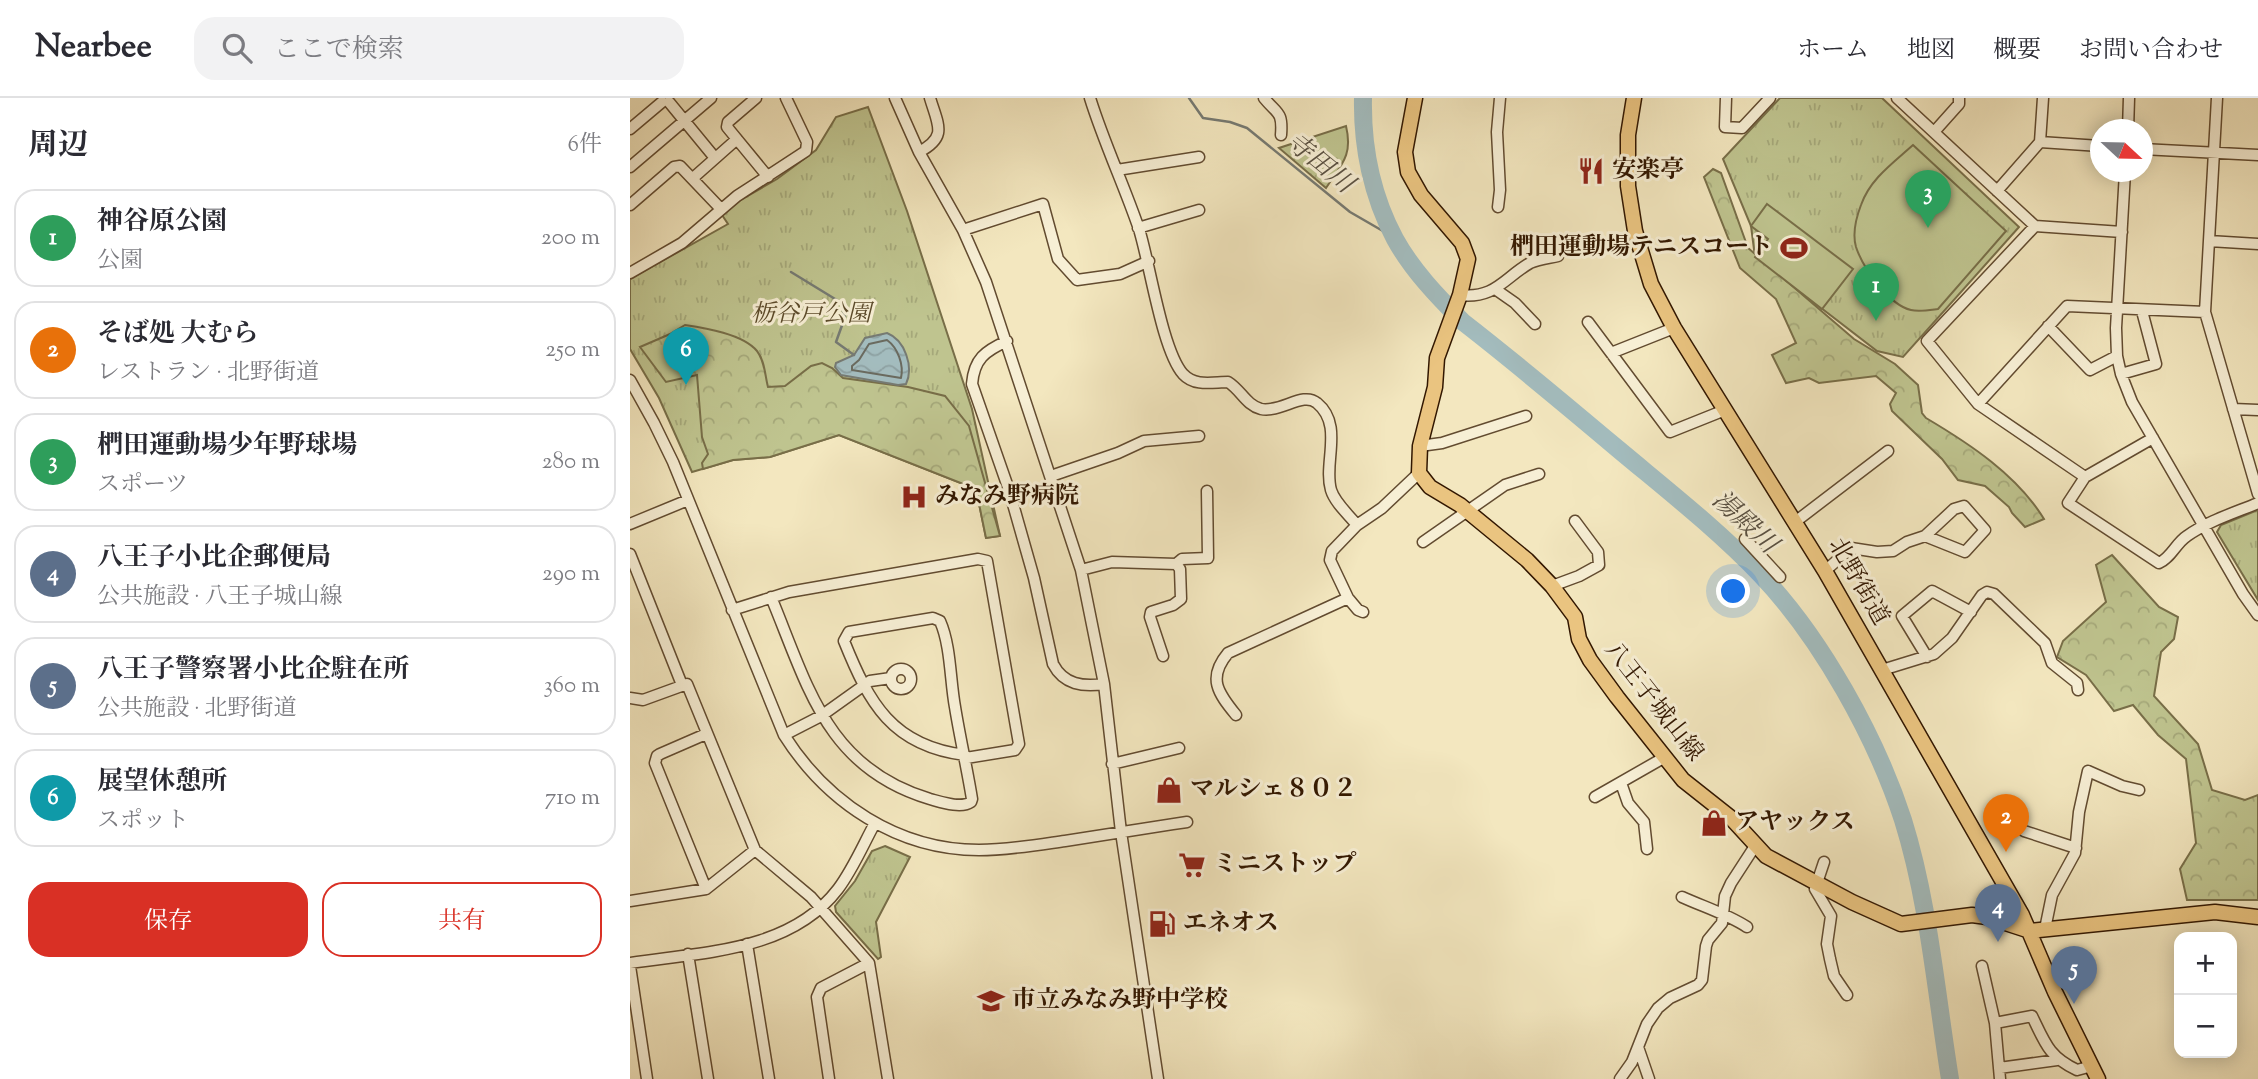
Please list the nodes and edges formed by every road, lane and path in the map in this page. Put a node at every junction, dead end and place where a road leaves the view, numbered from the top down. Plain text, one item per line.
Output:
1 (711, 98) edge
2 (755, 98) edge
3 (786, 98) edge
4 (895, 98) edge
5 (930, 98) edge
6 (1090, 98) edge
7 (1264, 98) edge
8 (1415, 98) edge
9 (1500, 98) edge
10 (1633, 98) edge
11 (1726, 98) edge
12 (1770, 98) edge
13 (1897, 98) edge
14 (1959, 98) edge
15 (2043, 98) edge
16 (2129, 98) edge
17 (2217, 98) edge
18 (666, 100) edge
19 (2128, 119) edge
20 (684, 121) junction
21 (630, 129) edge
22 (1934, 132) junction
23 (1281, 135) dead end
24 (737, 139) junction
25 (2040, 142) junction
26 (2090, 145) edge
27 (2153, 149) edge
28 (919, 152) junction
29 (2214, 152) junction
30 (2258, 155) edge
31 (1199, 157) dead end
32 (715, 158) junction
33 (630, 167) edge
34 (1117, 170) junction
35 (768, 177) junction
36 (693, 178) junction
37 (2124, 182) edge
38 (1997, 191) junction
39 (630, 205) edge
40 (1498, 207) dead end
41 (720, 209) junction
42 (1199, 210) dead end
43 (2035, 226) junction
44 (1138, 228) junction
45 (963, 230) junction
46 (2122, 232) junction
47 (2209, 240) junction
48 (2258, 244) edge
49 (1558, 256) dead end
50 (1149, 261) junction
51 (630, 273) edge
52 (1495, 289) junction
53 (1460, 295) junction
54 (2117, 309) junction
55 (2142, 311) junction
56 (2205, 312) junction
57 (1588, 322) dead end
58 (1535, 324) dead end
59 (2048, 326) junction
60 (1674, 328) junction
61 (1007, 341) junction
62 (1611, 353) junction
63 (2117, 356) junction
64 (2121, 374) junction
65 (630, 380) edge
66 (1978, 404) junction
67 (2233, 409) junction
68 (1725, 410) junction
69 (2258, 410) edge
70 (1526, 416) dead end
71 (1199, 436) dead end
72 (2153, 438) junction
73 (1419, 446) junction
74 (1888, 451) dead end
75 (1419, 473) junction
76 (1539, 474) dead end
77 (1051, 476) junction
78 (2085, 477) junction
79 (1207, 491) dead end
80 (2258, 494) edge
81 (688, 500) junction
82 (2258, 503) edge
83 (1468, 512) junction
84 (1575, 520) dead end
85 (1796, 522) junction
86 (630, 524) edge
87 (1357, 525) junction
88 (2203, 525) junction
89 (1925, 536) junction
90 (1745, 539) dead end
91 (1423, 542) dead end
92 (630, 554) edge
93 (1176, 564) junction
94 (1081, 570) junction
95 (1825, 570) junction
96 (1780, 576) dead end
97 (1552, 586) junction
98 (771, 597) junction
99 (1348, 598) junction
100 (732, 610) junction
101 (1971, 611) junction
102 (1363, 612) dead end
103 (2258, 615) edge
104 (1163, 656) dead end
105 (1927, 657) junction
106 (1882, 670) junction
107 (891, 678) dead end
108 (1104, 684) junction
109 (682, 685) junction
110 (863, 686) junction
111 (2078, 690) dead end
112 (630, 698) edge
113 (1236, 715) dead end
114 (821, 716) junction
115 (706, 734) junction
116 (784, 735) junction
117 (1179, 748) dead end
118 (965, 757) junction
119 (1665, 757) junction
120 (1112, 764) junction
121 (1621, 783) junction
122 (2139, 790) dead end
123 (1595, 797) dead end
124 (1187, 822) dead end
125 (875, 823) junction
126 (2024, 831) dead end
127 (1121, 832) junction
128 (1755, 846) junction
129 (2076, 848) junction
130 (1647, 849) dead end
131 (755, 850) junction
132 (1824, 862) dead end
133 (1815, 884) junction
134 (706, 889) junction
135 (1682, 897) dead end
136 (630, 901) edge
137 (820, 908) junction
138 (1724, 914) junction
139 (2258, 917) edge
140 (1747, 927) dead end
141 (2045, 929) junction
142 (2030, 930) junction
143 (747, 944) junction
144 (688, 954) junction
145 (869, 963) junction
146 (630, 964) edge
147 (1982, 966) dead end
148 (1847, 995) dead end
149 (1995, 1023) junction
150 (1638, 1047) junction
151 (2057, 1060) junction
152 (2095, 1073) edge
153 (2000, 1074) edge
154 (647, 1079) edge
155 (708, 1079) edge
156 (769, 1079) edge
157 (829, 1079) edge
158 (888, 1079) edge
159 (1158, 1079) edge
160 (1620, 1079) edge
161 (1649, 1079) edge

1 - 20 street
2 - 24 street
3 - 35 street
4 - 28 street
5 - 28 street
6 - 34 street
7 - 23 street
8 - 53 main road
9 - 40 street
10 - 60 main road, 北野街道
11 - 12 street
13 - 22 street
14 - 22 street
15 - 25 street
16 - 19 street
17 - 29 street
18 - 20 street
18 - 21 street
20 - 32 street
20 - 33 street
22 - 38 street
24 - 32 street
24 - 35 street
25 - 26 street
25 - 38 street
27 - 29 street
28 - 45 street
29 - 30 street
29 - 47 street
31 - 34 street
32 - 36 street
34 - 44 street
35 - 41 street
36 - 39 street
36 - 41 street
37 - 46 street
38 - 43 street
41 - 51 street
42 - 44 street
43 - 46 street
43 - 66 street
44 - 50 street
45 - 50 street
45 - 61 street
46 - 54 street
47 - 48 street
47 - 56 street
49 - 52 street
50 - 87 street
52 - 53 street
52 - 58 street
53 - 73 main road
54 - 55 street
54 - 59 street
54 - 63 street
55 - 56 street
55 - 64 street
56 - 67 street
57 - 62 street
59 - 63 street
59 - 66 street
60 - 62 street
60 - 68 main road, 北野街道
61 - 77 street
61 - 108 street
62 - 68 street
63 - 64 street
64 - 72 street
65 - 81 street
66 - 78 street
67 - 69 street
67 - 80 street
68 - 85 main road, 北野街道
70 - 73 street
71 - 77 street
72 - 78 street
72 - 88 street
73 - 75 main road
74 - 85 street
75 - 83 main road, 八王子城山線
75 - 87 street
76 - 83 street
77 - 94 street
78 - 88 street
79 - 93 street
81 - 86 street
81 - 100 street
82 - 88 street
83 - 91 street
83 - 97 main road, 八王子城山線
84 - 97 street
85 - 95 main road, 北野街道
87 - 99 street
88 - 103 street
89 - 89 street
89 - 95 street
90 - 96 street
92 - 109 street
93 - 94 street
93 - 104 street
94 - 108 street
95 - 106 main road, 北野街道
97 - 119 main road, 八王子城山線
98 - 100 street
98 - 114 street
98 - 118 street
99 - 102 street
99 - 113 street
100 - 116 street
101 - 105 street
101 - 105 street
101 - 111 street
105 - 106 street
106 - 142 main road, 北野街道
107 - 110 street
108 - 120 street
109 - 112 street
109 - 115 street
110 - 114 street
110 - 118 street
110 - 118 street
114 - 116 street
114 - 118 street
115 - 131 street
115 - 134 street
116 - 125 street
117 - 120 street
119 - 121 street
119 - 128 main road, 八王子城山線
120 - 127 street
121 - 123 street
121 - 130 street
122 - 129 street
124 - 127 street
125 - 127 street
125 - 137 street
126 - 129 street
127 - 159 street
128 - 133 main road, 八王子城山線
128 - 138 street
129 - 141 street
131 - 134 street
131 - 137 street
132 - 133 street
133 - 142 main road, 八王子城山線
133 - 148 street
134 - 136 street
135 - 138 street
137 - 143 street
137 - 145 street
138 - 140 street
138 - 150 street
139 - 141 main road
141 - 142 main road
142 - 152 main road, 北野街道
143 - 144 street
143 - 156 street
144 - 146 street
144 - 155 street
145 - 157 street
145 - 158 street
146 - 154 street
147 - 149 street
149 - 151 street
149 - 153 street
150 - 160 street
150 - 161 street
151 - 152 street
151 - 153 street

